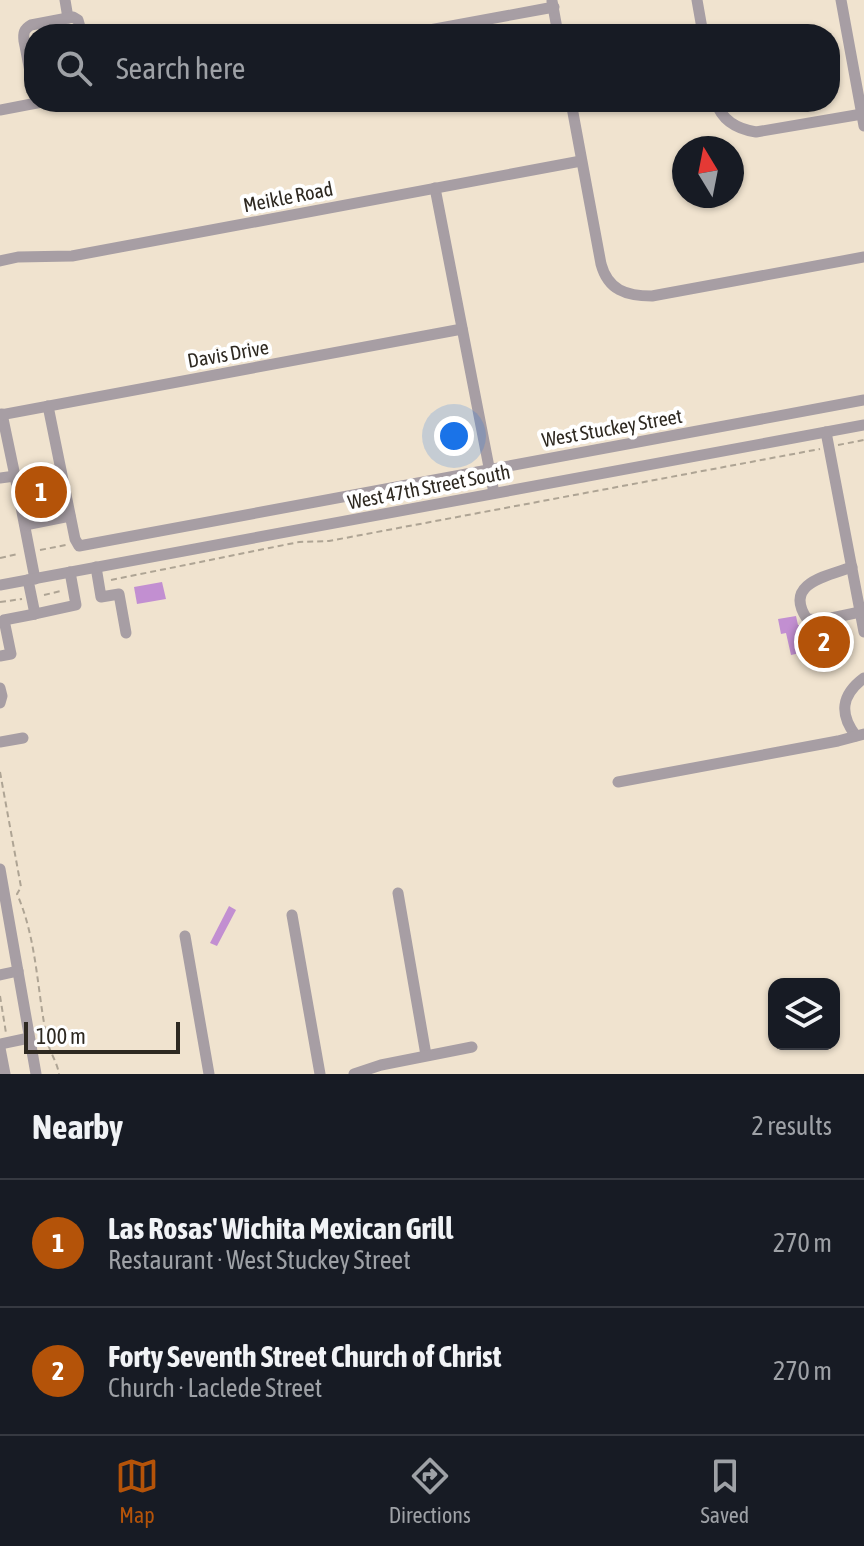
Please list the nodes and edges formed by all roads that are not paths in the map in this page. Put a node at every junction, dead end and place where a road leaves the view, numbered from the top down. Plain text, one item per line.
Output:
1 (65, 0) edge
2 (697, 0) edge
3 (841, 0) edge
4 (553, 4) edge
5 (68, 18) junction
6 (36, 24) edge
7 (79, 24) edge
8 (456, 24) edge
9 (556, 24) edge
10 (701, 24) edge
11 (24, 105) edge
12 (0, 110) edge
13 (573, 112) edge
14 (720, 112) edge
15 (862, 114) junction
16 (864, 126) edge
17 (581, 161) junction
18 (435, 188) junction
19 (864, 257) edge
20 (0, 261) edge
21 (462, 329) junction
22 (864, 400) edge
23 (48, 406) junction
24 (1, 414) edge
25 (864, 425) edge
26 (826, 432) junction
27 (490, 469) junction
28 (15, 476) junction
29 (0, 478) edge
30 (494, 493) junction
31 (70, 516) junction
32 (25, 525) junction
33 (96, 567) junction
34 (852, 567) junction
35 (70, 572) junction
36 (32, 579) junction
37 (0, 585) edge
38 (860, 612) junction
39 (35, 614) junction
40 (864, 632) edge
41 (126, 633) dead end
42 (0, 656) edge
43 (864, 678) edge
44 (0, 688) edge
45 (0, 703) edge
46 (860, 735) edge
47 (23, 738) dead end
48 (0, 742) edge
49 (618, 782) dead end
50 (0, 869) edge
51 (398, 893) dead end
52 (292, 915) dead end
53 (185, 936) dead end
54 (18, 971) junction
55 (0, 975) edge
56 (29, 1038) junction
57 (0, 1046) edge
58 (472, 1047) dead end
59 (426, 1055) junction
60 (5, 1074) edge
61 (36, 1074) edge
62 (209, 1074) edge
63 (320, 1074) edge
64 (354, 1074) edge

1 - 5 street
2 - 10 street
3 - 15 street
4 - 8 street
4 - 9 street
5 - 6 street
5 - 7 street
11 - 12 street
13 - 17 street
14 - 15 street
15 - 16 street
17 - 18 street, Meikle Road
17 - 19 street
18 - 20 street, Meikle Road
18 - 21 street
21 - 23 street, Davis Drive
21 - 27 street
22 - 27 street, West Stuckey Street
23 - 24 street, Davis Drive
23 - 31 street
24 - 28 street
25 - 26 street, West 47th Street South
26 - 30 street, West 47th Street South
26 - 34 street
27 - 30 street
27 - 31 street, West Stuckey Street
28 - 29 street
28 - 32 street
30 - 33 street, West 47th Street South
31 - 32 street
32 - 36 street
33 - 35 street, West 47th Street South
33 - 41 street
34 - 38 street
34 - 38 street
35 - 36 street, West 47th Street South
35 - 39 street
36 - 37 street, West 47th Street South
36 - 39 street
38 - 40 street
39 - 42 street
43 - 46 street
44 - 45 street
46 - 49 street
47 - 48 street
50 - 54 street
51 - 59 street
52 - 63 street
53 - 62 street
54 - 55 street
54 - 56 street
56 - 57 street
56 - 61 street
57 - 60 street
58 - 59 street
59 - 64 street

